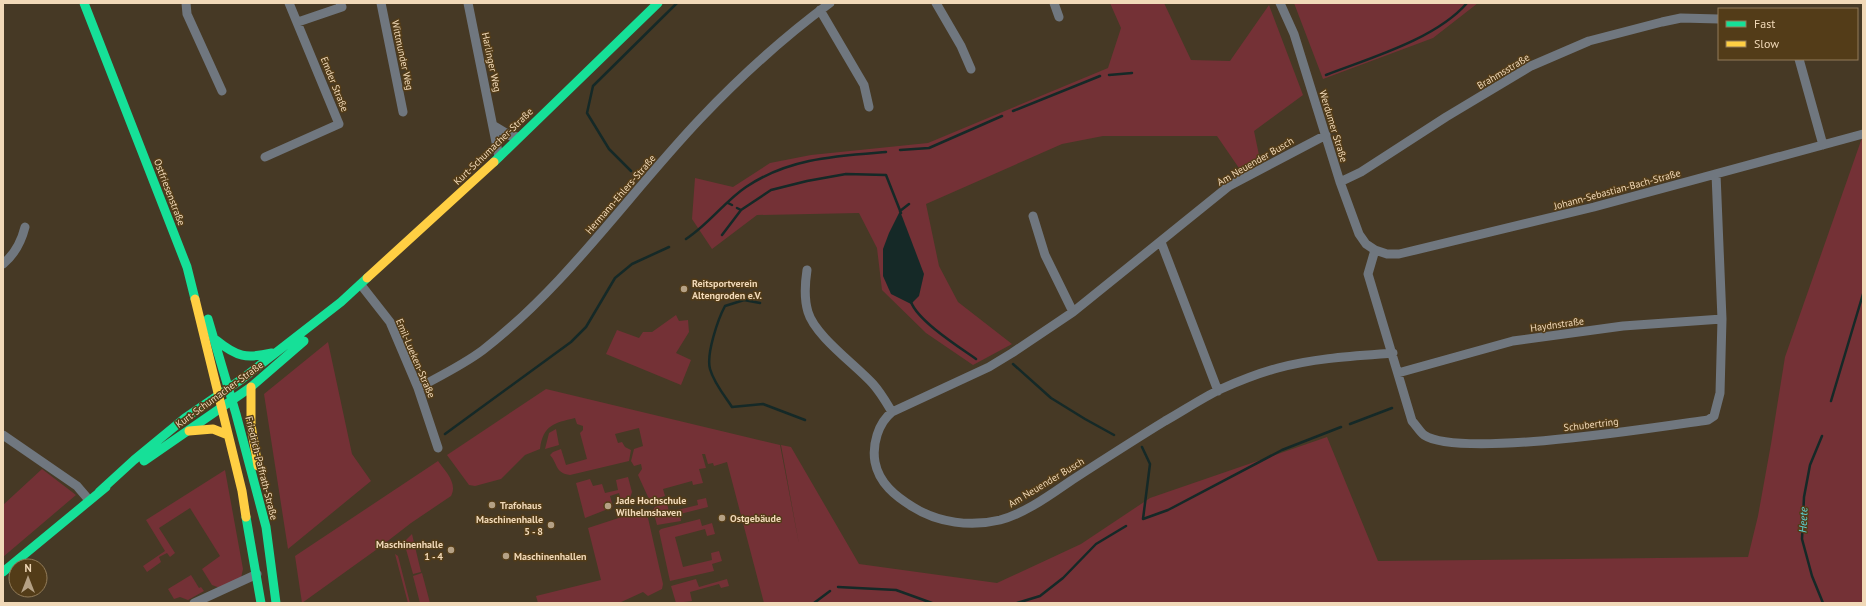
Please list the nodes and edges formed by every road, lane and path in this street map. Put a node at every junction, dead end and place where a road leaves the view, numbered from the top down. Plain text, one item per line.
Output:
1 (84, 3) edge
2 (186, 3) edge
3 (289, 3) edge
4 (381, 3) edge
5 (468, 3) edge
6 (658, 3) edge
7 (830, 3) edge
8 (936, 3) edge
9 (1054, 3) edge
10 (1280, 3) edge
11 (341, 5) edge
12 (820, 10) junction
13 (1059, 17) dead end
14 (1718, 19) edge
15 (298, 22) junction
16 (1799, 60) edge
17 (971, 69) dead end
18 (222, 91) dead end
19 (869, 107) dead end
20 (403, 112) dead end
21 (494, 126) junction
22 (1863, 134) edge
23 (1326, 135) junction
24 (519, 137) junction
25 (1823, 145) junction
26 (265, 156) dead end
27 (499, 157) junction
28 (1716, 174) junction
29 (1340, 182) junction
30 (1033, 216) dead end
31 (25, 227) dead end
32 (1161, 242) junction
33 (1375, 250) junction
34 (3, 264) edge
35 (187, 267) junction
36 (807, 270) dead end
37 (361, 285) junction
38 (341, 302) junction
39 (1073, 312) junction
40 (1722, 319) junction
41 (216, 340) junction
42 (278, 351) junction
43 (1393, 352) junction
44 (1398, 373) junction
45 (251, 386) junction
46 (229, 387) junction
47 (418, 388) junction
48 (1218, 390) junction
49 (219, 394) junction
50 (232, 400) junction
51 (222, 406) junction
52 (892, 412) junction
53 (187, 432) junction
54 (3, 435) edge
55 (228, 435) junction
56 (438, 448) dead end
57 (99, 492) junction
58 (90, 500) junction
59 (266, 527) junction
60 (3, 572) edge
61 (257, 574) junction
62 (194, 603) edge
63 (261, 603) edge
64 (276, 603) edge

1 - 35 main road, Ostfriesenstraße
2 - 18 street
3 - 15 street, Emder Straße
4 - 20 street, Wittmunder Weg
5 - 21 street, Harlinger Weg
6 - 24 main road, Kurt-Schumacher-Straße
7 - 12 street, Hermann-Ehlers-Straße
8 - 17 street
9 - 13 street
10 - 23 street, Werdumer Straße
11 - 15 street
12 - 19 street
12 - 47 street, Hermann-Ehlers-Straße
14 - 29 street, Brahmsstraße
15 - 26 street, Emder Straße
16 - 25 street
21 - 24 street
21 - 27 street, Harlinger Weg
22 - 25 street, Johann-Sebastian-Bach-Straße
23 - 29 street, Werdumer Straße
23 - 32 street, Am Neuender Busch
24 - 27 main road, Kurt-Schumacher-Straße
25 - 28 street, Johann-Sebastian-Bach-Straße
27 - 37 main road, Kurt-Schumacher-Straße
28 - 33 street, Johann-Sebastian-Bach-Straße
28 - 40 street, Schubertring
29 - 33 street, Werdumer Straße
30 - 39 street
31 - 34 street
32 - 39 street, Am Neuender Busch
32 - 48 street
33 - 43 street, Schubertring
35 - 41 main road, Friedrich-Paffrath-Straße
35 - 49 main road, Ostfriesenstraße
36 - 52 street
37 - 38 main road, Kurt-Schumacher-Straße
37 - 47 street, Emil-Lueken-Straße
38 - 42 main road, Kurt-Schumacher-Straße
38 - 45 main road, Kurt-Schumacher-Straße
39 - 52 street, Am Neuender Busch
40 - 44 street, Haydnstraße
40 - 44 street, Schubertring
41 - 42 main road
41 - 46 main road, Friedrich-Paffrath-Straße
42 - 46 main road, Kurt-Schumacher-Straße
43 - 44 street, Schubertring
43 - 48 street, Am Neuender Busch
45 - 50 main road, Kurt-Schumacher-Straße
45 - 59 main road
46 - 49 main road, Kurt-Schumacher-Straße
46 - 50 main road, Friedrich-Paffrath-Straße
47 - 56 street, Emil-Lueken-Straße
48 - 52 street, Am Neuender Busch
49 - 51 main road
49 - 57 main road, Kurt-Schumacher-Straße
50 - 51 main road, Kurt-Schumacher-Straße
50 - 59 main road, Friedrich-Paffrath-Straße
51 - 53 main road, Kurt-Schumacher-Straße
51 - 55 main road
53 - 55 main road
53 - 57 main road, Kurt-Schumacher-Straße
54 - 58 street
55 - 61 main road
57 - 58 main road, Kurt-Schumacher-Straße
58 - 60 main road, Kurt-Schumacher-Straße
59 - 64 main road, Friedrich-Paffrath-Straße
61 - 62 street
61 - 63 main road

